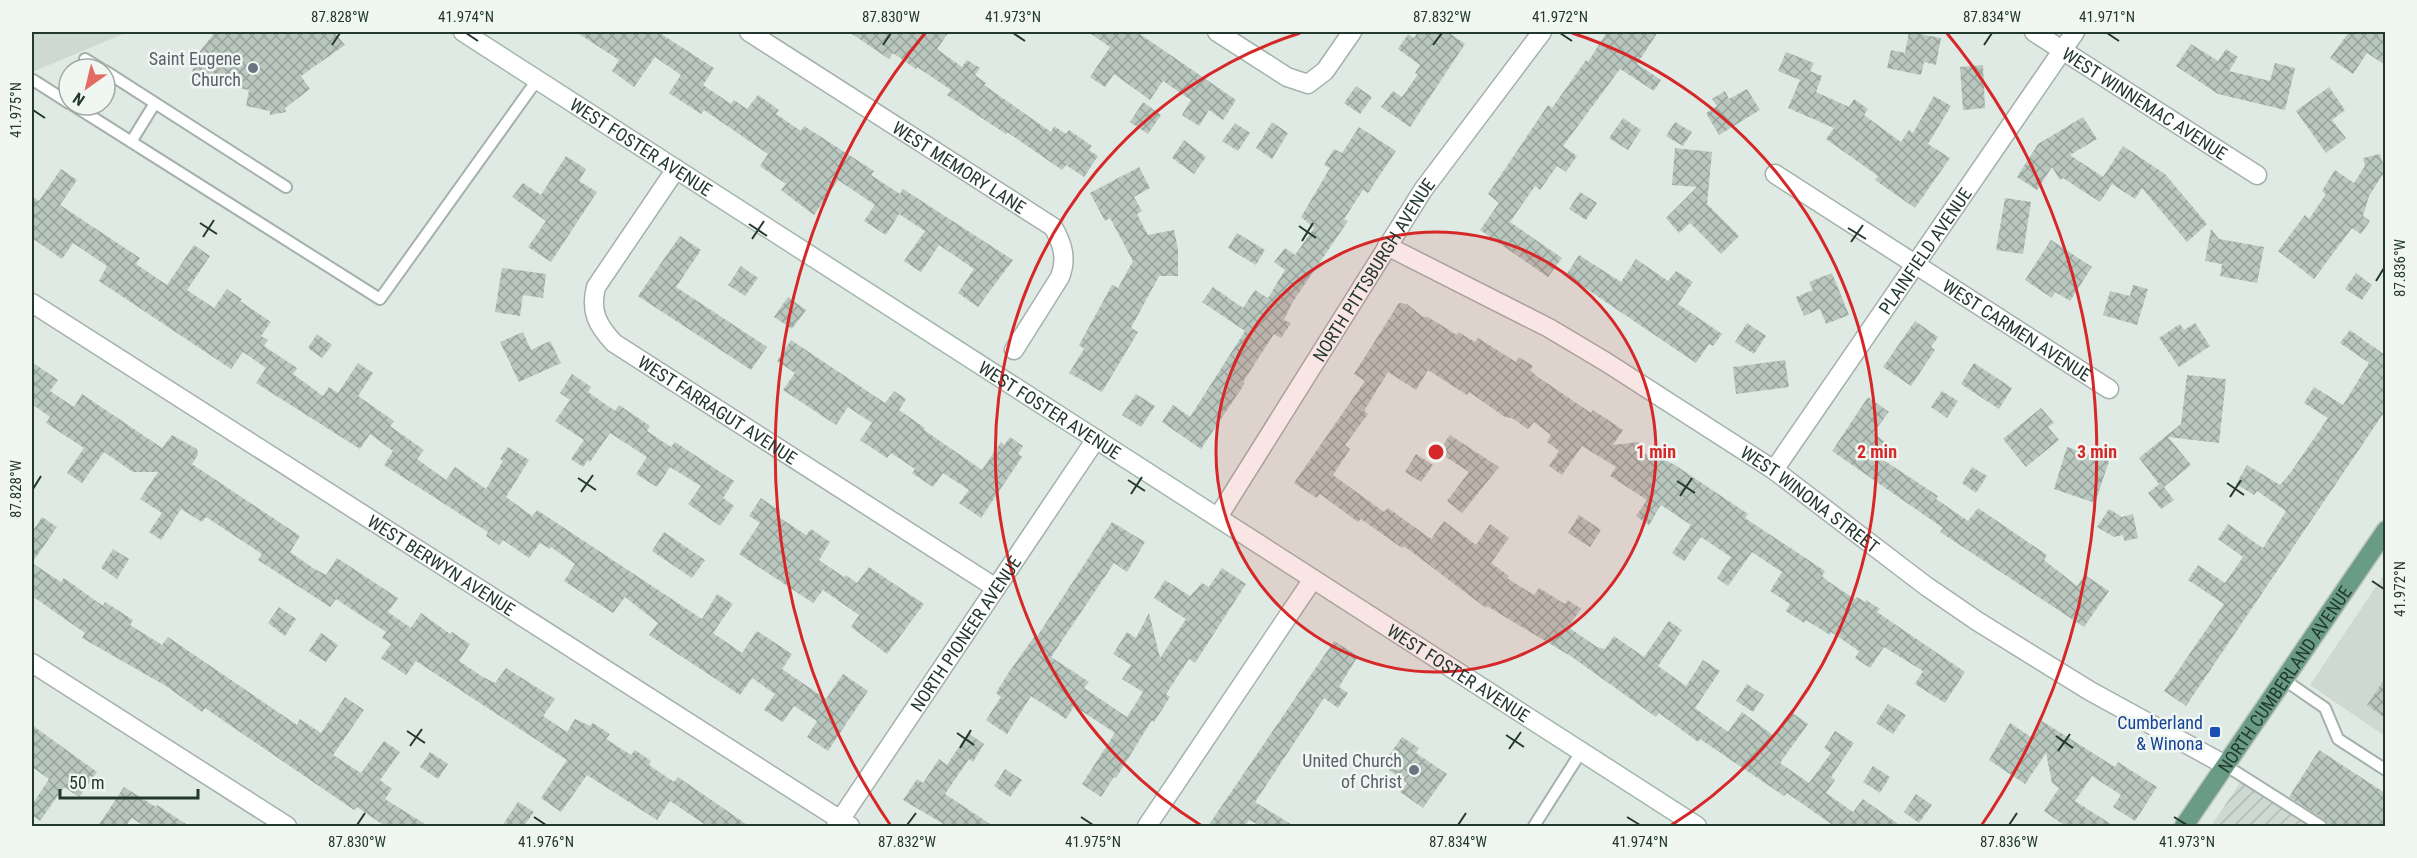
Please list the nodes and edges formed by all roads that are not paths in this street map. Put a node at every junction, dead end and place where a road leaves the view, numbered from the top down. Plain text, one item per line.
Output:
1 (463, 32) edge
2 (749, 32) edge
3 (1217, 32) edge
4 (1352, 32) edge
5 (1542, 32) edge
6 (2034, 32) edge
7 (2075, 32) edge
8 (2062, 50) junction
9 (117, 79) edge
10 (33, 80) dead end
11 (537, 80) junction
12 (57, 95) edge
13 (155, 103) junction
14 (92, 117) edge
15 (131, 142) junction
16 (676, 169) junction
17 (1775, 174) dead end
18 (2257, 175) dead end
19 (286, 187) dead end
20 (1387, 246) junction
21 (1915, 265) junction
22 (32, 303) edge
23 (1014, 350) dead end
24 (2109, 389) dead end
25 (1096, 439) junction
26 (1774, 470) junction
27 (1218, 517) junction
28 (2385, 530) edge
29 (1313, 579) junction
30 (996, 588) junction
31 (32, 663) edge
32 (2283, 680) junction
33 (1581, 752) junction
34 (2225, 765) junction
35 (2385, 770) edge
36 (842, 824) edge
37 (287, 826) edge
38 (1147, 826) edge
39 (1534, 826) edge
40 (1697, 826) edge
41 (2184, 826) edge
42 (2321, 826) edge

1 - 11 street, WEST FOSTER AVENUE
2 - 23 street, WEST MEMORY LANE
3 - 4 street
5 - 20 street, NORTH PITTSBURGH AVENUE
6 - 8 street, WEST WINNEMAC AVENUE
7 - 8 street, PLAINFIELD AVENUE
8 - 18 street, WEST WINNEMAC AVENUE
8 - 21 street, PLAINFIELD AVENUE
9 - 13 lane
10 - 12 lane
11 - 15 lane
11 - 16 street, WEST FOSTER AVENUE
13 - 15 lane
13 - 19 lane
14 - 15 lane
16 - 25 street, WEST FOSTER AVENUE
16 - 30 street, WEST FARRAGUT AVENUE
17 - 21 street, WEST CARMEN AVENUE
20 - 26 street, WEST WINONA STREET
20 - 27 street, NORTH PITTSBURGH AVENUE
21 - 24 street, WEST CARMEN AVENUE
21 - 26 street, PLAINFIELD AVENUE
22 - 36 street, WEST BERWYN AVENUE
25 - 27 street, WEST FOSTER AVENUE
25 - 30 street, NORTH PIONEER AVENUE
26 - 34 street, WEST WINONA STREET
27 - 29 street, WEST FOSTER AVENUE
28 - 32 main road, NORTH CUMBERLAND AVENUE
29 - 33 street, WEST FOSTER AVENUE
29 - 38 street
30 - 36 street, NORTH PIONEER AVENUE
31 - 37 street
32 - 34 main road, NORTH CUMBERLAND AVENUE
32 - 35 lane
33 - 39 lane
33 - 40 street, WEST FOSTER AVENUE
34 - 41 main road, NORTH CUMBERLAND AVENUE
34 - 42 lane

